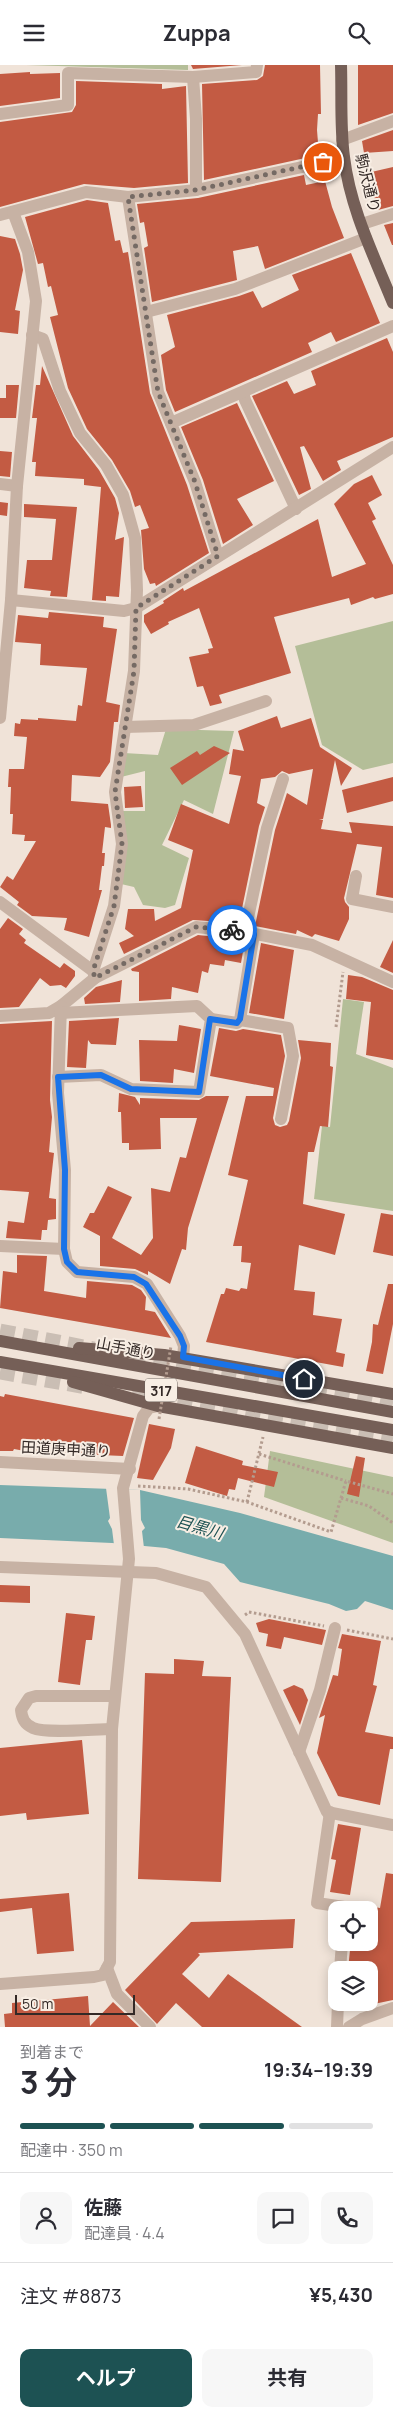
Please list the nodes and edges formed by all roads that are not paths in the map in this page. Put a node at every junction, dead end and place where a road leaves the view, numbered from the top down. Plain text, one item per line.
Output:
1 (257, 65) edge
2 (342, 65) edge
3 (193, 77) junction
4 (0, 113) edge
5 (393, 121) edge
6 (342, 140) junction
7 (344, 158) junction
8 (196, 190) junction
9 (128, 197) junction
10 (13, 212) junction
11 (393, 214) edge
12 (0, 215) edge
13 (362, 224) junction
14 (366, 238) junction
15 (393, 303) edge
16 (146, 311) junction
17 (393, 326) edge
18 (32, 335) junction
19 (243, 392) junction
20 (170, 423) junction
21 (393, 447) edge
22 (0, 484) edge
23 (18, 486) junction
24 (296, 509) junction
25 (218, 556) junction
26 (11, 600) junction
27 (136, 608) junction
28 (266, 701) dead end
29 (0, 718) edge
30 (125, 727) junction
31 (283, 779) dead end
32 (356, 876) dead end
33 (0, 902) edge
34 (393, 907) edge
35 (249, 933) junction
36 (94, 975) junction
37 (393, 982) edge
38 (60, 1009) junction
39 (0, 1015) edge
40 (210, 1019) junction
41 (240, 1019) junction
42 (58, 1077) junction
43 (281, 1119) dead end
44 (0, 1246) edge
45 (64, 1249) junction
46 (0, 1341) edge
47 (14, 1343) junction
48 (183, 1357) junction
49 (4, 1363) edge
50 (393, 1394) edge
51 (393, 1412) edge
52 (158, 1413) junction
53 (393, 1430) edge
54 (393, 1448) edge
55 (0, 1462) edge
56 (130, 1469) junction
57 (0, 1567) edge
58 (128, 1573) junction
59 (335, 1628) road end
60 (115, 1696) junction
61 (112, 1729) junction
62 (299, 1752) junction
63 (330, 1812) junction
64 (393, 1825) edge
65 (328, 1905) edge
66 (107, 1968) junction
67 (0, 1984) edge
68 (393, 2009) edge
69 (338, 2011) edge
70 (150, 2027) edge
71 (337, 2027) edge
72 (349, 2027) edge

1 - 3 street
2 - 6 main road, 駒沢通り
3 - 4 street
3 - 8 street
5 - 6 street
6 - 7 main road, 駒沢通り
7 - 8 street
7 - 13 main road, 駒沢通り
8 - 9 street
9 - 10 street
9 - 16 street
10 - 12 street
10 - 18 street
11 - 13 street
13 - 14 main road, 駒沢通り
14 - 15 main road, 駒沢通り
14 - 16 street
16 - 20 street
17 - 19 street
18 - 23 street
18 - 27 street
19 - 20 street
19 - 24 street
20 - 25 street
21 - 24 street
22 - 23 street
23 - 26 street
24 - 25 street
25 - 27 street
26 - 27 street
26 - 29 street
27 - 30 street
28 - 30 street
30 - 36 street
31 - 35 street
32 - 34 street
33 - 36 street
35 - 36 street
35 - 37 street
35 - 41 street
36 - 38 street
38 - 39 street
38 - 40 street
38 - 42 street
40 - 41 street
40 - 42 street
41 - 43 street
42 - 45 street
44 - 45 street
45 - 48 street
46 - 47 main road, 山手通り / 317
47 - 48 main road, 317
47 - 51 main road, 山手通り / 317
48 - 50 main road, 317
49 - 52 main road, 317
49 - 53 main road, 317
52 - 54 main road, 317
52 - 56 street
55 - 56 street, 田道庚申通り
56 - 58 street
57 - 58 street
58 - 60 street
58 - 62 street
59 - 62 street
60 - 61 street
60 - 61 street
61 - 66 street
62 - 63 street
63 - 64 street
63 - 65 street
66 - 67 street
66 - 70 street
68 - 72 street
69 - 71 street

